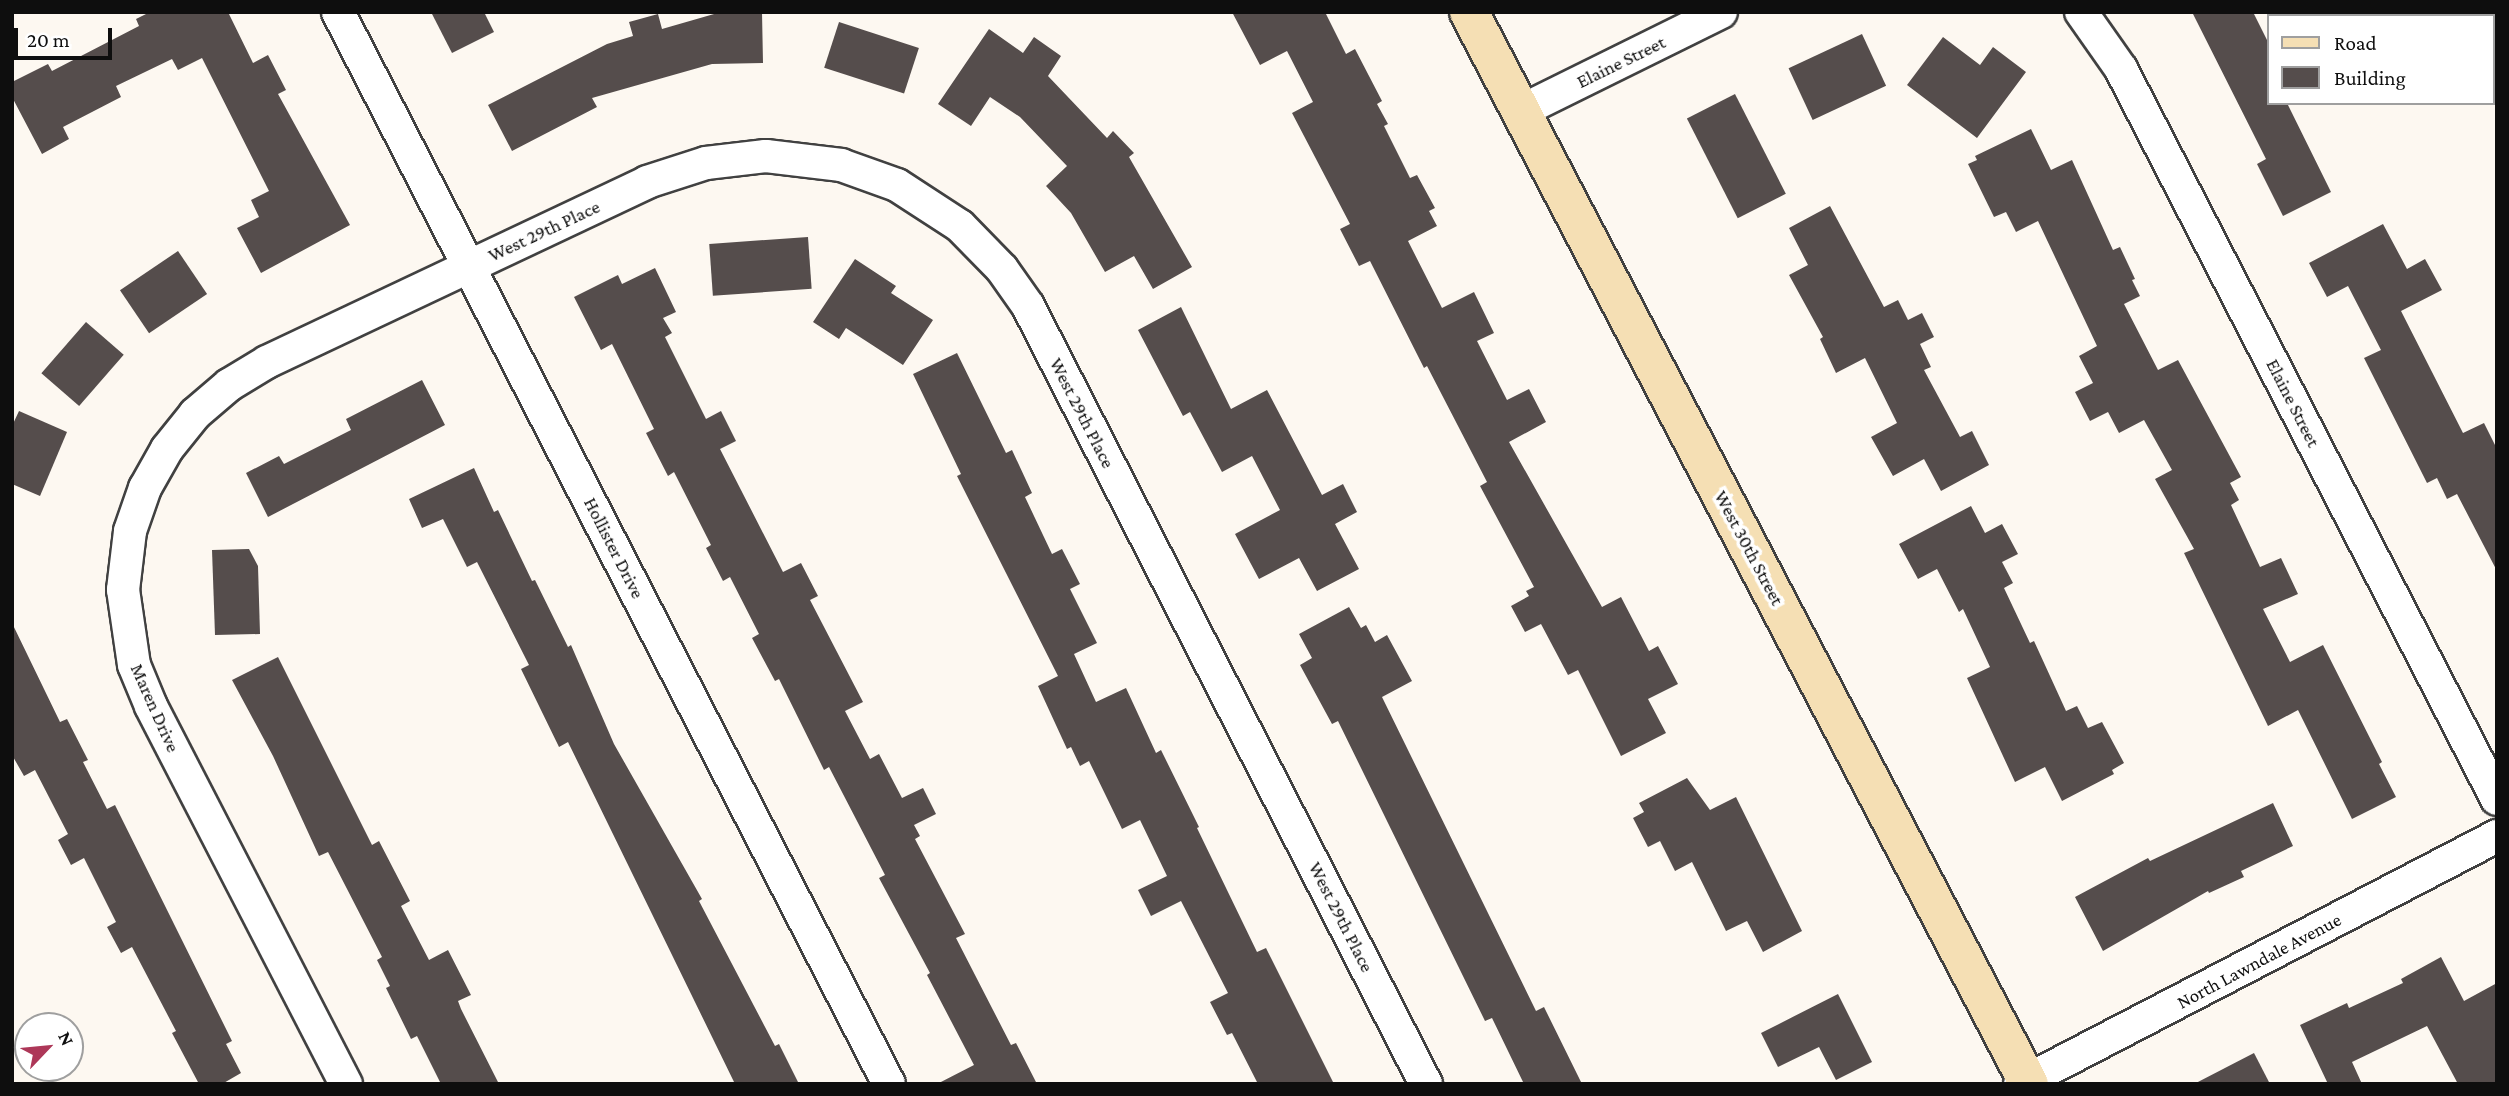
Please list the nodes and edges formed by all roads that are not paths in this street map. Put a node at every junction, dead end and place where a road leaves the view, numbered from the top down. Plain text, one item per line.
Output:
1 (338, 12) edge
2 (1469, 12) edge
3 (1721, 12) edge
4 (2081, 12) edge
5 (1521, 111) junction
6 (470, 266) junction
7 (2497, 799) edge
8 (2497, 836) edge
9 (2025, 1083) edge
10 (346, 1084) edge
11 (889, 1084) edge
12 (1426, 1084) edge

1 - 6 street, Hollister Drive
2 - 5 street, West 30th Street
3 - 5 street, Elaine Street
4 - 7 street, Elaine Street
5 - 9 street, West 30th Street
6 - 10 street, Maren Drive
6 - 11 street, Hollister Drive
6 - 12 street, West 29th Place
8 - 9 street, North Lawndale Avenue

